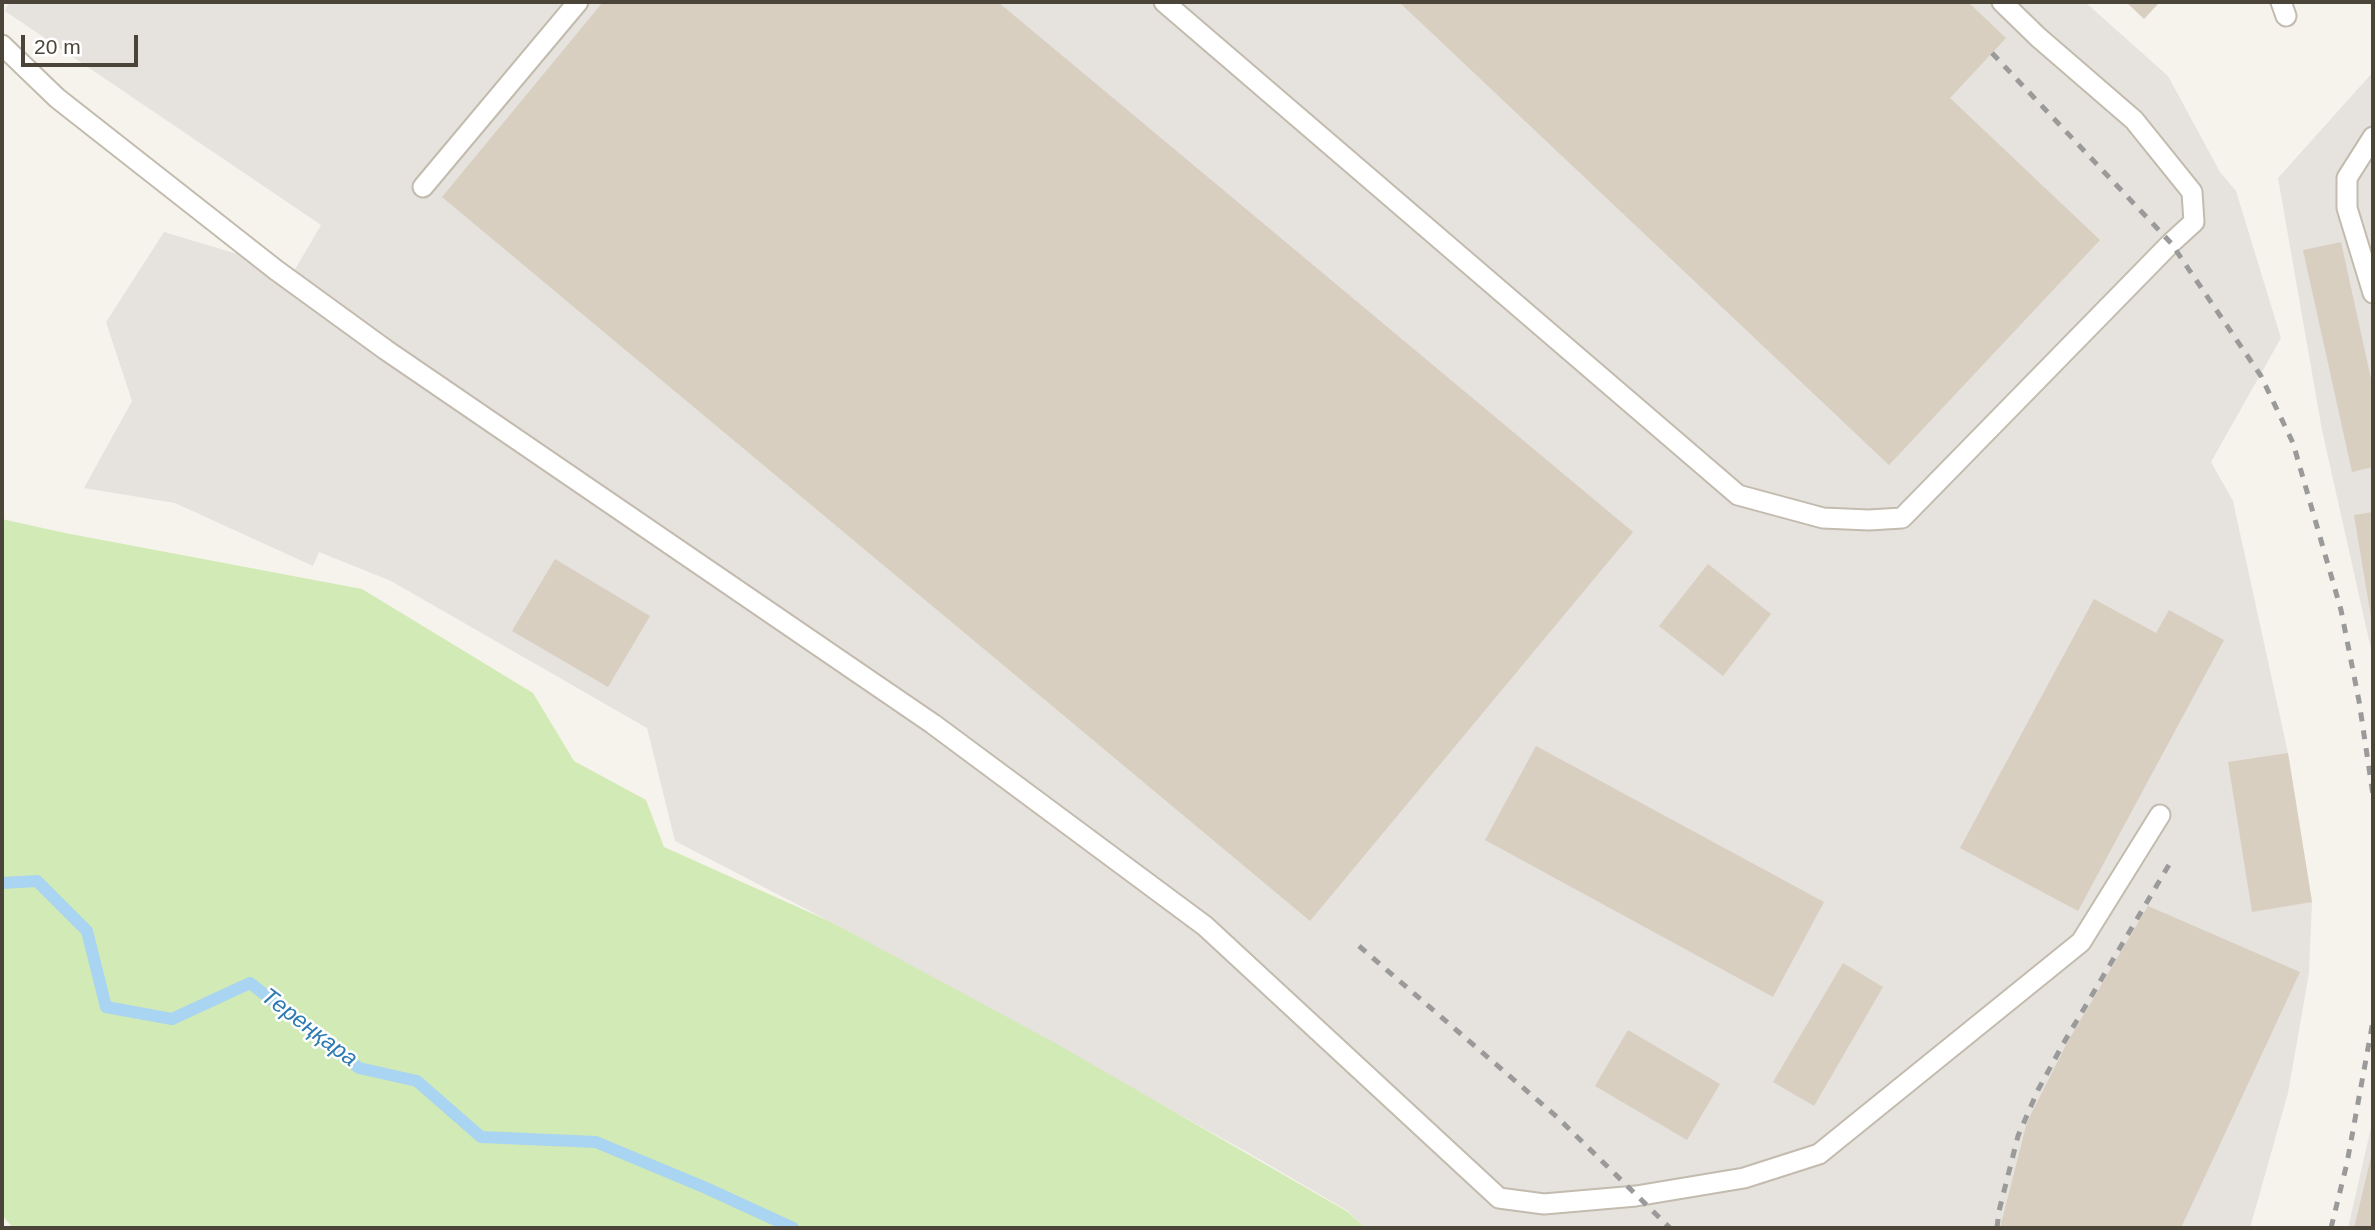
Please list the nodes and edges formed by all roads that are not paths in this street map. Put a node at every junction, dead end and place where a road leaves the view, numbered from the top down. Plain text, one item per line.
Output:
1 (578, 2) edge
2 (1164, 2) edge
3 (2002, 2) edge
4 (2, 45) edge
5 (2373, 137) edge
6 (423, 187) dead end
7 (2373, 293) edge
8 (2160, 815) dead end

1 - 6 lane
2 - 3 lane
4 - 8 lane
5 - 7 lane

